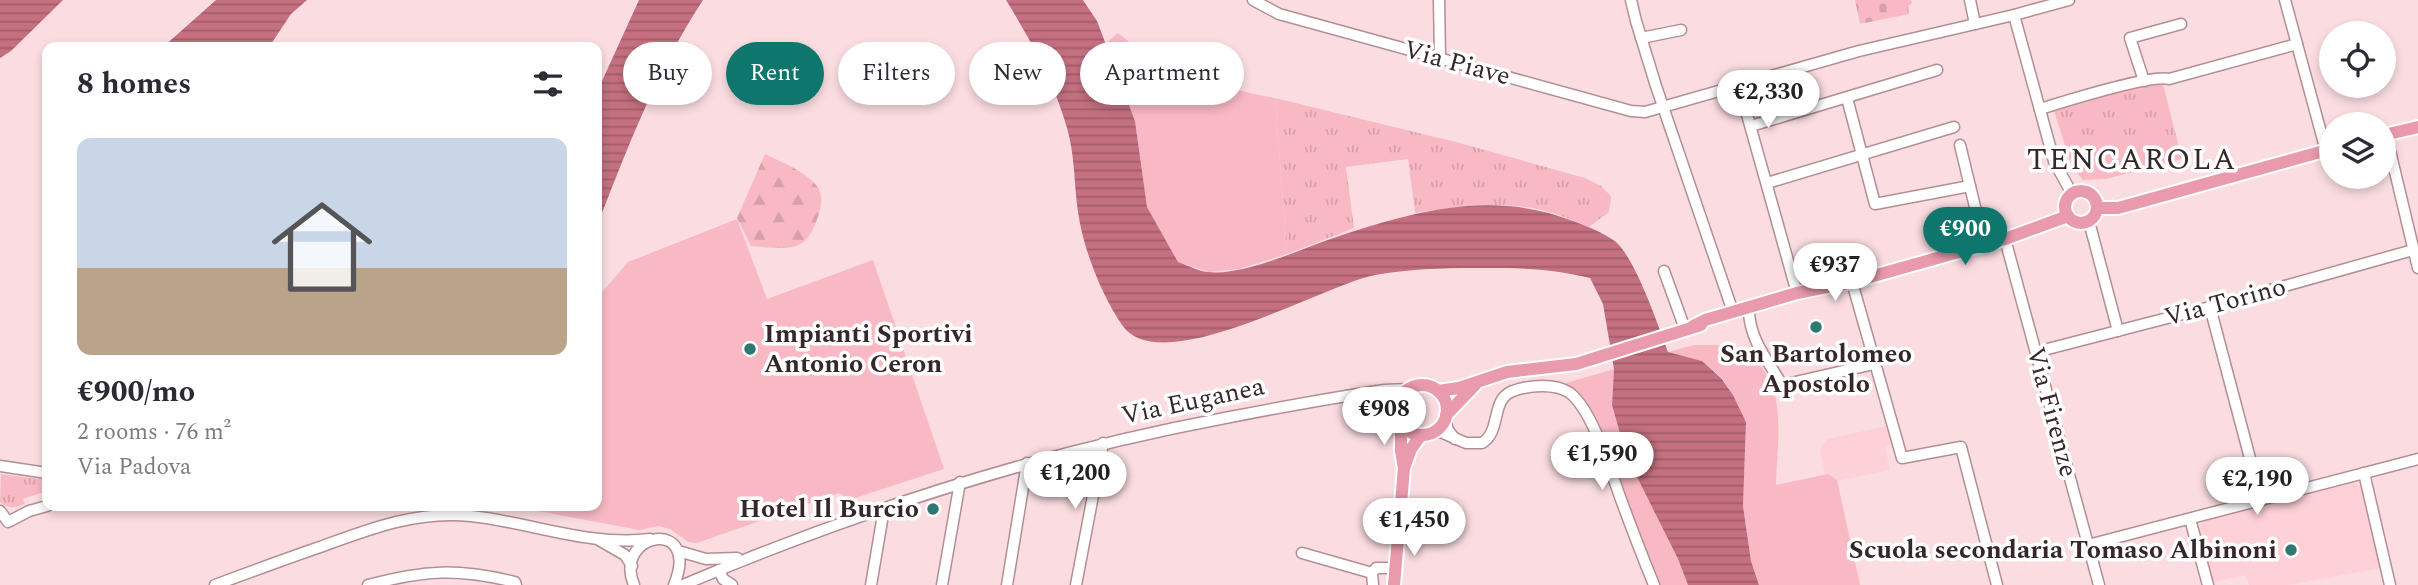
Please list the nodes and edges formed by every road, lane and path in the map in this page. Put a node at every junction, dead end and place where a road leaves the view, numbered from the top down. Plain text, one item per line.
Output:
1 (1253, 0) edge
2 (1439, 0) edge
3 (1631, 0) edge
4 (1970, 0) edge
5 (2070, 0) edge
6 (2285, 0) edge
7 (2014, 15) junction
8 (1975, 24) junction
9 (2181, 24) dead end
10 (1681, 30) dead end
11 (1641, 38) junction
12 (2297, 44) junction
13 (1440, 58) junction
14 (1937, 70) dead end
15 (2144, 81) junction
16 (1739, 86) junction
17 (1847, 98) junction
18 (1664, 107) junction
19 (2040, 109) junction
20 (2319, 119) edge
21 (1751, 126) junction
22 (1954, 127) dead end
23 (2418, 127) edge
24 (2396, 132) edge
25 (1960, 145) dead end
26 (2319, 152) edge
27 (1861, 156) junction
28 (2396, 180) edge
29 (1768, 183) junction
30 (1970, 186) junction
31 (2072, 194) junction
32 (2097, 208) junction
33 (2068, 216) junction
34 (2089, 226) junction
35 (2005, 239) junction
36 (1984, 244) junction
37 (2413, 250) junction
38 (2418, 268) edge
39 (1664, 271) dead end
40 (1852, 282) junction
41 (1811, 292) junction
42 (1797, 293) junction
43 (2210, 306) junction
44 (1734, 312) junction
45 (1749, 313) junction
46 (1685, 329) junction
47 (2118, 331) junction
48 (2036, 352) junction
49 (1874, 364) junction
50 (1477, 383) junction
51 (1408, 389) junction
52 (1438, 391) junction
53 (1360, 395) junction
54 (1446, 417) junction
55 (1400, 420) junction
56 (1436, 430) junction
57 (1420, 435) junction
58 (1455, 440) junction
59 (1103, 443) junction
60 (2418, 458) edge
61 (1027, 463) junction
62 (0, 466) edge
63 (1404, 468) junction
64 (42, 472) edge
65 (2364, 473) junction
66 (960, 482) junction
67 (2261, 500) junction
68 (42, 508) edge
69 (884, 509) junction
70 (0, 511) edge
71 (2190, 519) junction
72 (4, 525) edge
73 (596, 538) junction
74 (650, 539) junction
75 (2088, 545) junction
76 (678, 551) junction
77 (1302, 553) dead end
78 (758, 554) junction
79 (1396, 568) junction
80 (719, 570) junction
81 (1372, 573) junction
82 (632, 580) edge
83 (230, 582) edge
84 (215, 585) edge
85 (368, 585) edge
86 (516, 585) edge
87 (674, 585) edge
88 (683, 585) edge
89 (732, 585) edge
90 (871, 585) edge
91 (942, 585) edge
92 (1007, 585) edge
93 (1076, 585) edge
94 (1373, 585) edge
95 (1395, 585) edge
96 (1654, 585) edge
97 (1997, 585) edge
98 (2099, 585) edge
99 (2208, 585) edge
100 (2390, 585) edge

1 - 13 street, Via Piave
2 - 13 street
3 - 11 street
4 - 8 street
5 - 7 street, Via Piave
6 - 12 street
7 - 8 street, Via Piave
7 - 19 street
8 - 16 street, Via Piave
9 - 15 street
10 - 11 street
11 - 18 street
12 - 15 street
12 - 20 street
13 - 18 street, Via Piave
14 - 17 street
15 - 19 street
16 - 18 street, Via Piave
16 - 21 street
17 - 21 street
17 - 27 street
18 - 44 street
19 - 31 street
21 - 29 street
22 - 27 street
23 - 24 main road
25 - 30 street
26 - 32 main road
27 - 29 street
27 - 30 street
28 - 37 street
29 - 42 street
30 - 36 street
31 - 32 main road
31 - 33 main road
32 - 34 main road
33 - 34 main road
33 - 35 main road
34 - 47 street
35 - 36 main road
35 - 48 street, Via Firenze
36 - 40 main road
37 - 38 street
37 - 43 street, Via Torino
39 - 46 street
40 - 41 main road
40 - 49 street
41 - 42 main road
41 - 45 main road
42 - 44 main road
43 - 47 street, Via Torino
43 - 67 street
44 - 46 main road
45 - 46 main road
45 - 49 street
46 - 50 main road, Via Euganea
47 - 48 street, Via Torino
48 - 75 street, Via Firenze
49 - 97 street
50 - 52 main road, Via Euganea
50 - 54 main road, Via Euganea
51 - 52 main road, Via Euganea
51 - 53 street, Via Euganea
51 - 55 main road
52 - 54 main road
53 - 55 street
53 - 59 street, Via Euganea
54 - 56 main road, Via Euganea
54 - 58 street
55 - 57 main road
55 - 63 main road
56 - 57 main road
56 - 58 street
57 - 63 main road
58 - 96 street
59 - 61 street, Via Euganea
59 - 93 street
60 - 65 street
61 - 66 street, Via Euganea
61 - 92 street
62 - 64 street
63 - 79 main road
65 - 67 street
65 - 100 street
66 - 69 street, Via Euganea
66 - 91 street
67 - 71 street
68 - 72 street
69 - 78 street, Via Euganea
69 - 90 street
70 - 72 street
71 - 75 street
71 - 99 street
73 - 74 street
73 - 82 street
73 - 83 street
74 - 76 street, Via Euganea
74 - 82 street
75 - 98 street, Via Firenze
76 - 78 street, Via Euganea
76 - 87 street
77 - 81 street
78 - 80 street, Via Euganea
79 - 81 street
79 - 95 main road
80 - 88 street, Via Euganea
80 - 89 street
81 - 94 street
83 - 84 street
85 - 86 street

